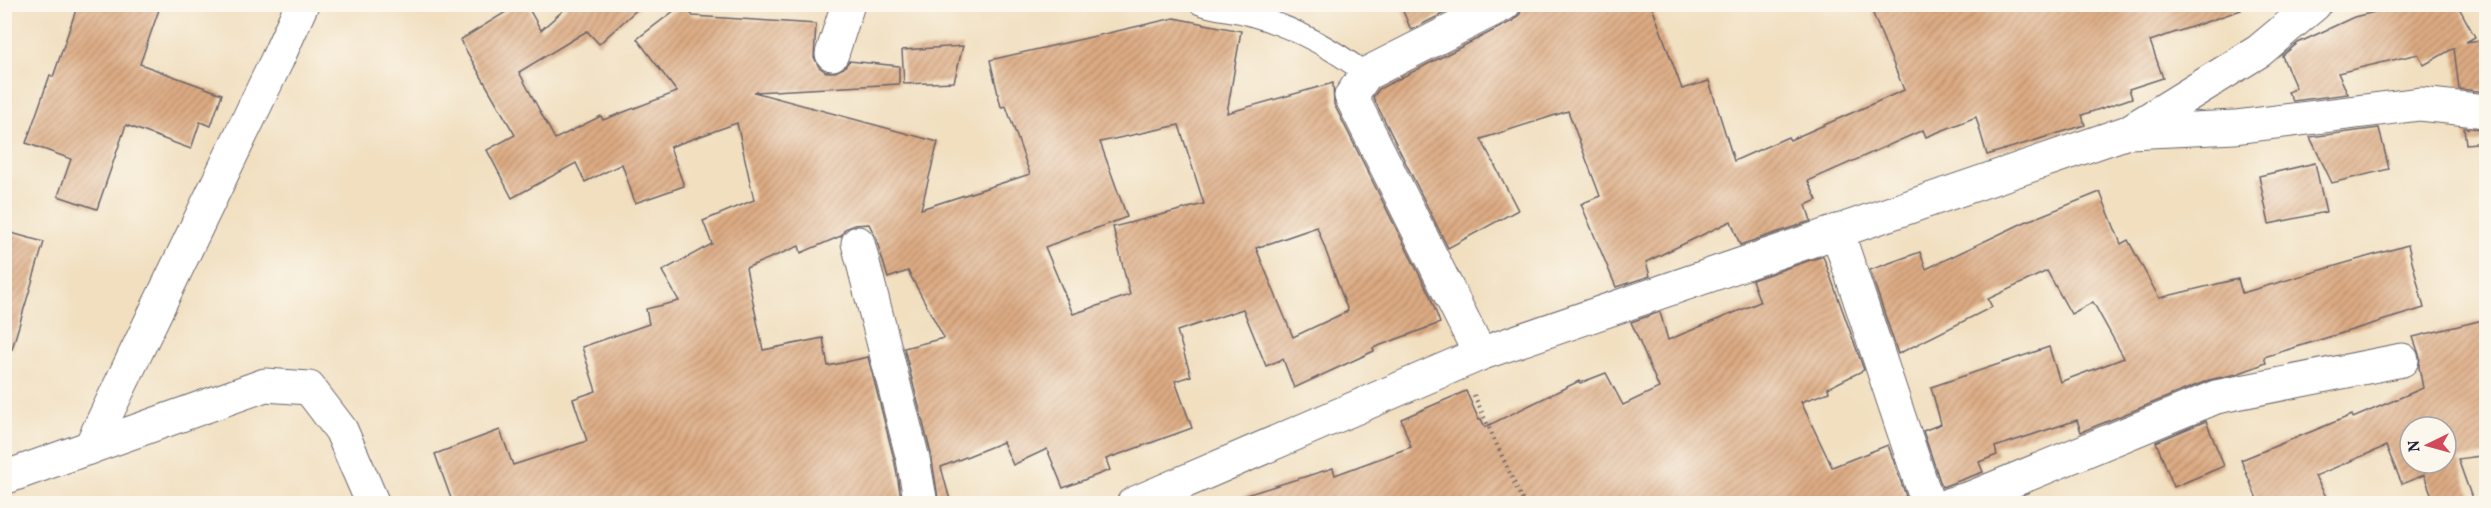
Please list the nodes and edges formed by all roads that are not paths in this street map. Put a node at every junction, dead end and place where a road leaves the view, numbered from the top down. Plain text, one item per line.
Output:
1 (302, 4) edge
2 (848, 4) edge
3 (1200, 4) edge
4 (1504, 4) edge
5 (2315, 4) edge
6 (832, 54) dead end
7 (1366, 74) junction
8 (2487, 111) edge
9 (2128, 132) junction
10 (1837, 231) junction
11 (858, 243) dead end
12 (1470, 358) junction
13 (2402, 360) dead end
14 (90, 448) junction
15 (4, 478) edge
16 (1966, 501) edge
17 (373, 504) edge
18 (921, 504) edge
19 (1133, 504) edge
20 (1928, 504) edge

1 - 14 street
2 - 6 street
3 - 7 lane
4 - 7 street
5 - 9 street
7 - 12 street
8 - 9 street
9 - 10 street
10 - 12 street
10 - 20 street
11 - 18 street
12 - 19 street
13 - 16 street
14 - 15 street
14 - 17 street

